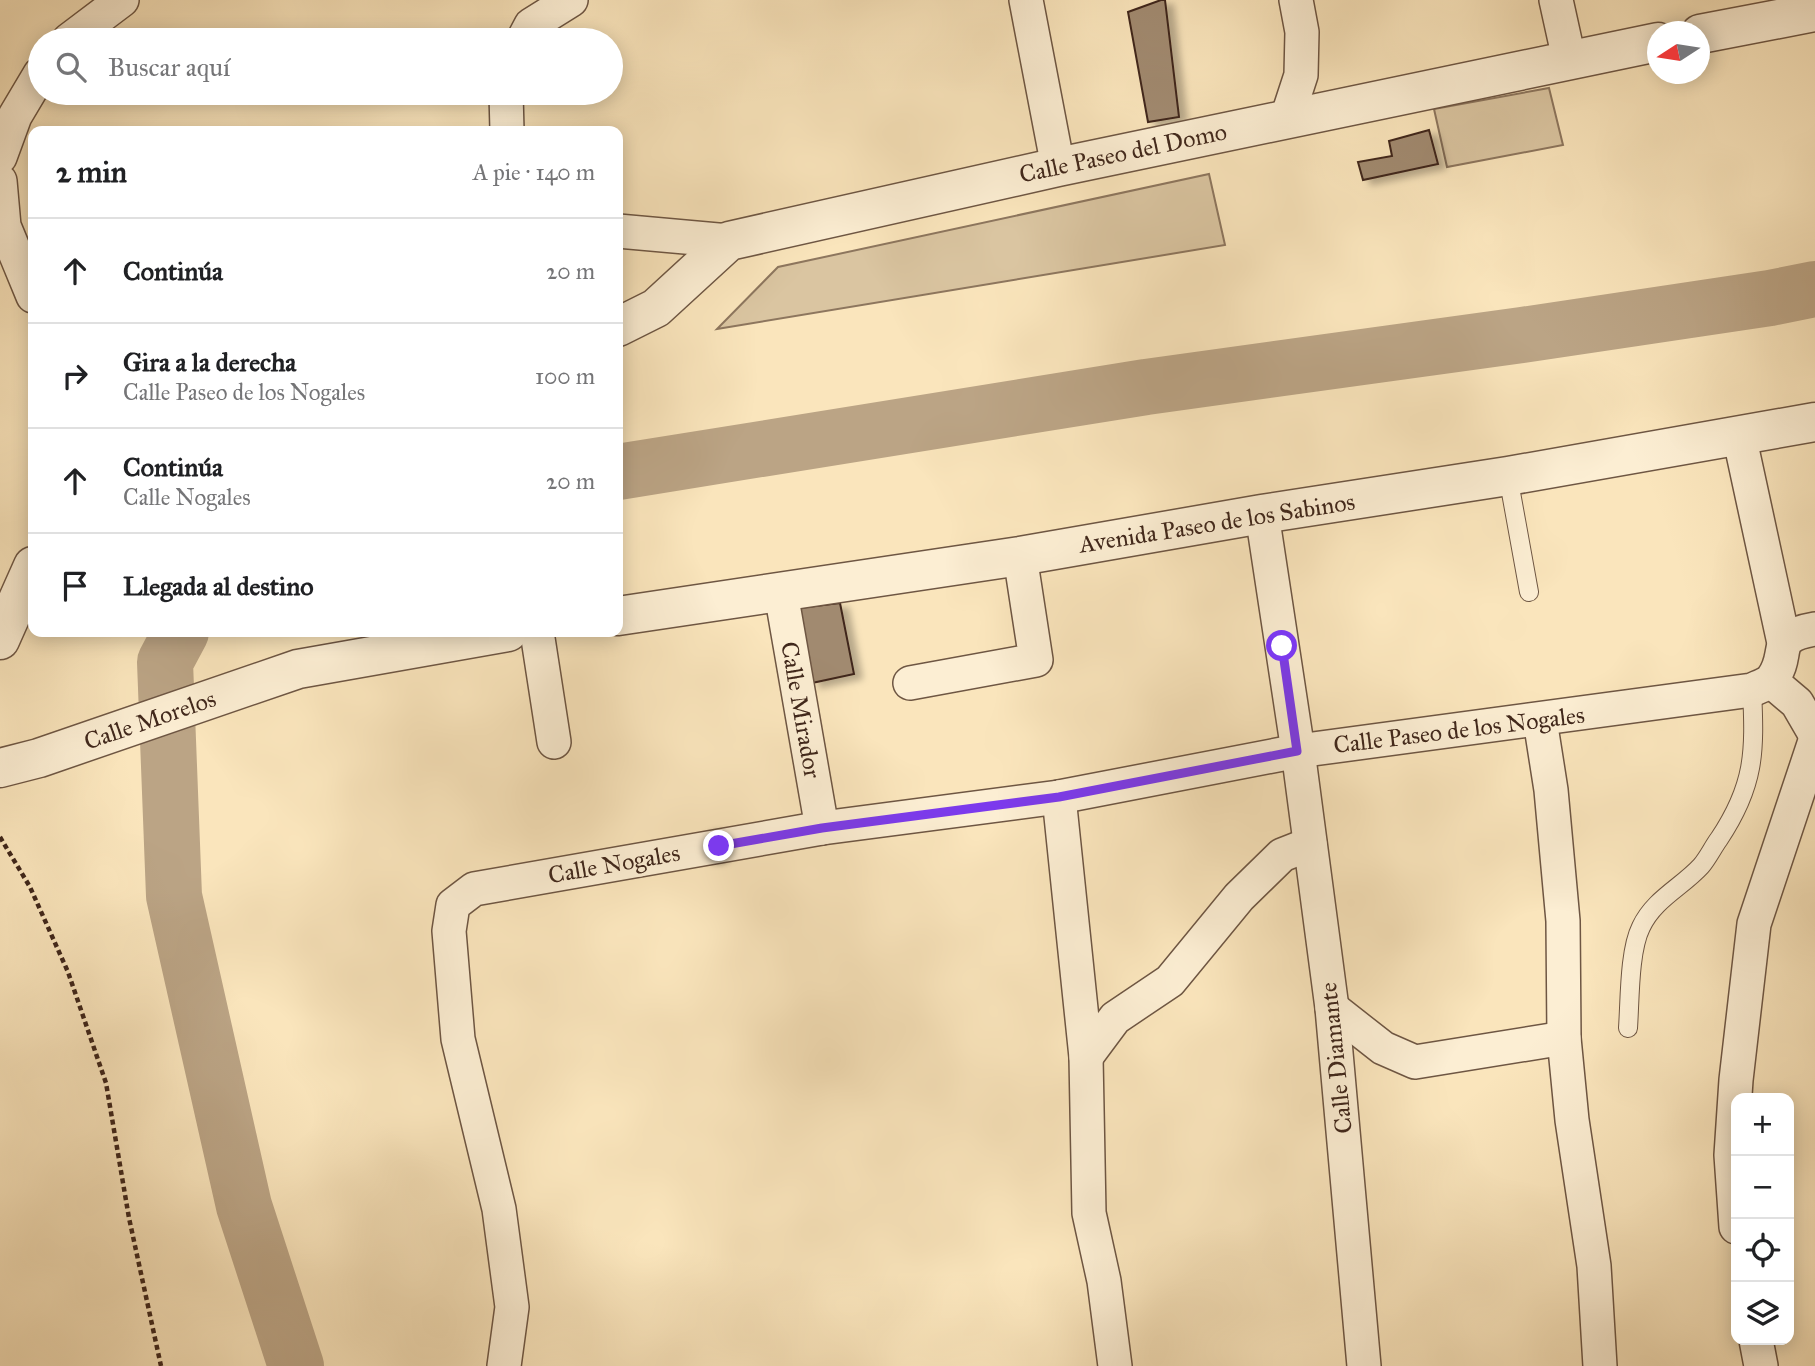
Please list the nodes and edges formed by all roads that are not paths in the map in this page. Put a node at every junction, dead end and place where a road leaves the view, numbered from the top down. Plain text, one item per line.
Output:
1 (122, 0) edge
2 (571, 0) edge
3 (1026, 0) edge
4 (1296, 0) edge
5 (1556, 0) edge
6 (1815, 12) edge
7 (85, 28) edge
8 (529, 28) edge
9 (1710, 32) edge
10 (1647, 44) edge
11 (1569, 59) junction
12 (28, 94) edge
13 (506, 105) edge
14 (1287, 118) junction
15 (506, 126) edge
16 (0, 157) edge
17 (1058, 167) junction
18 (0, 181) edge
19 (623, 231) edge
20 (729, 240) junction
21 (28, 284) edge
22 (623, 324) edge
23 (1815, 422) edge
24 (1739, 435) junction
25 (1508, 477) junction
26 (1262, 514) junction
27 (1020, 556) junction
28 (28, 577) edge
29 (1529, 592) dead end
30 (781, 593) junction
31 (623, 615) edge
32 (1815, 629) edge
33 (479, 637) edge
34 (538, 637) edge
35 (0, 640) edge
36 (1784, 643) junction
37 (911, 683) dead end
38 (1761, 686) junction
39 (1540, 720) junction
40 (1815, 734) edge
41 (1815, 741) edge
42 (554, 742) dead end
43 (1297, 751) junction
44 (0, 768) edge
45 (1059, 797) junction
46 (822, 828) junction
47 (1310, 844) junction
48 (1332, 1008) junction
49 (1628, 1028) dead end
50 (1564, 1038) junction
51 (1086, 1057) junction
52 (1735, 1219) edge
53 (1757, 1345) edge
54 (504, 1366) edge
55 (1115, 1366) edge
56 (1364, 1366) edge
57 (1600, 1366) edge
58 (1761, 1366) edge

1 - 7 street
2 - 8 street
3 - 17 street
4 - 14 street
5 - 11 street
6 - 9 street
10 - 11 street, Calle Paseo del Domo
11 - 14 street, Calle Paseo del Domo
12 - 16 street
13 - 15 street
14 - 17 street, Calle Paseo del Domo
17 - 20 street, Calle Paseo del Domo
18 - 21 street
19 - 20 street
20 - 22 street
23 - 24 street, Avenida Paseo de los Sabinos
24 - 25 street, Avenida Paseo de los Sabinos
24 - 36 street
25 - 26 street, Avenida Paseo de los Sabinos
25 - 29 lane
26 - 27 street, Avenida Paseo de los Sabinos
26 - 43 street, Calle Diamante
27 - 30 street, Avenida Paseo de los Sabinos
27 - 37 street
28 - 35 street
30 - 31 street, Avenida Paseo de los Sabinos
30 - 46 street, Calle Mirador
32 - 36 street
33 - 44 street, Calle Morelos
34 - 42 street
36 - 38 street
38 - 39 street, Calle Paseo de los Nogales
38 - 40 street
38 - 49 lane
39 - 43 street, Calle Paseo de los Nogales
39 - 50 street
41 - 52 street
43 - 45 street, Calle Paseo de los Nogales
43 - 47 street, Calle Diamante
45 - 46 street, Calle Paseo de los Nogales
45 - 51 street
46 - 54 street, Calle Nogales
47 - 48 street, Calle Diamante
47 - 51 street
48 - 50 street
48 - 56 street, Calle Diamante
50 - 57 street
51 - 55 street
53 - 58 street

